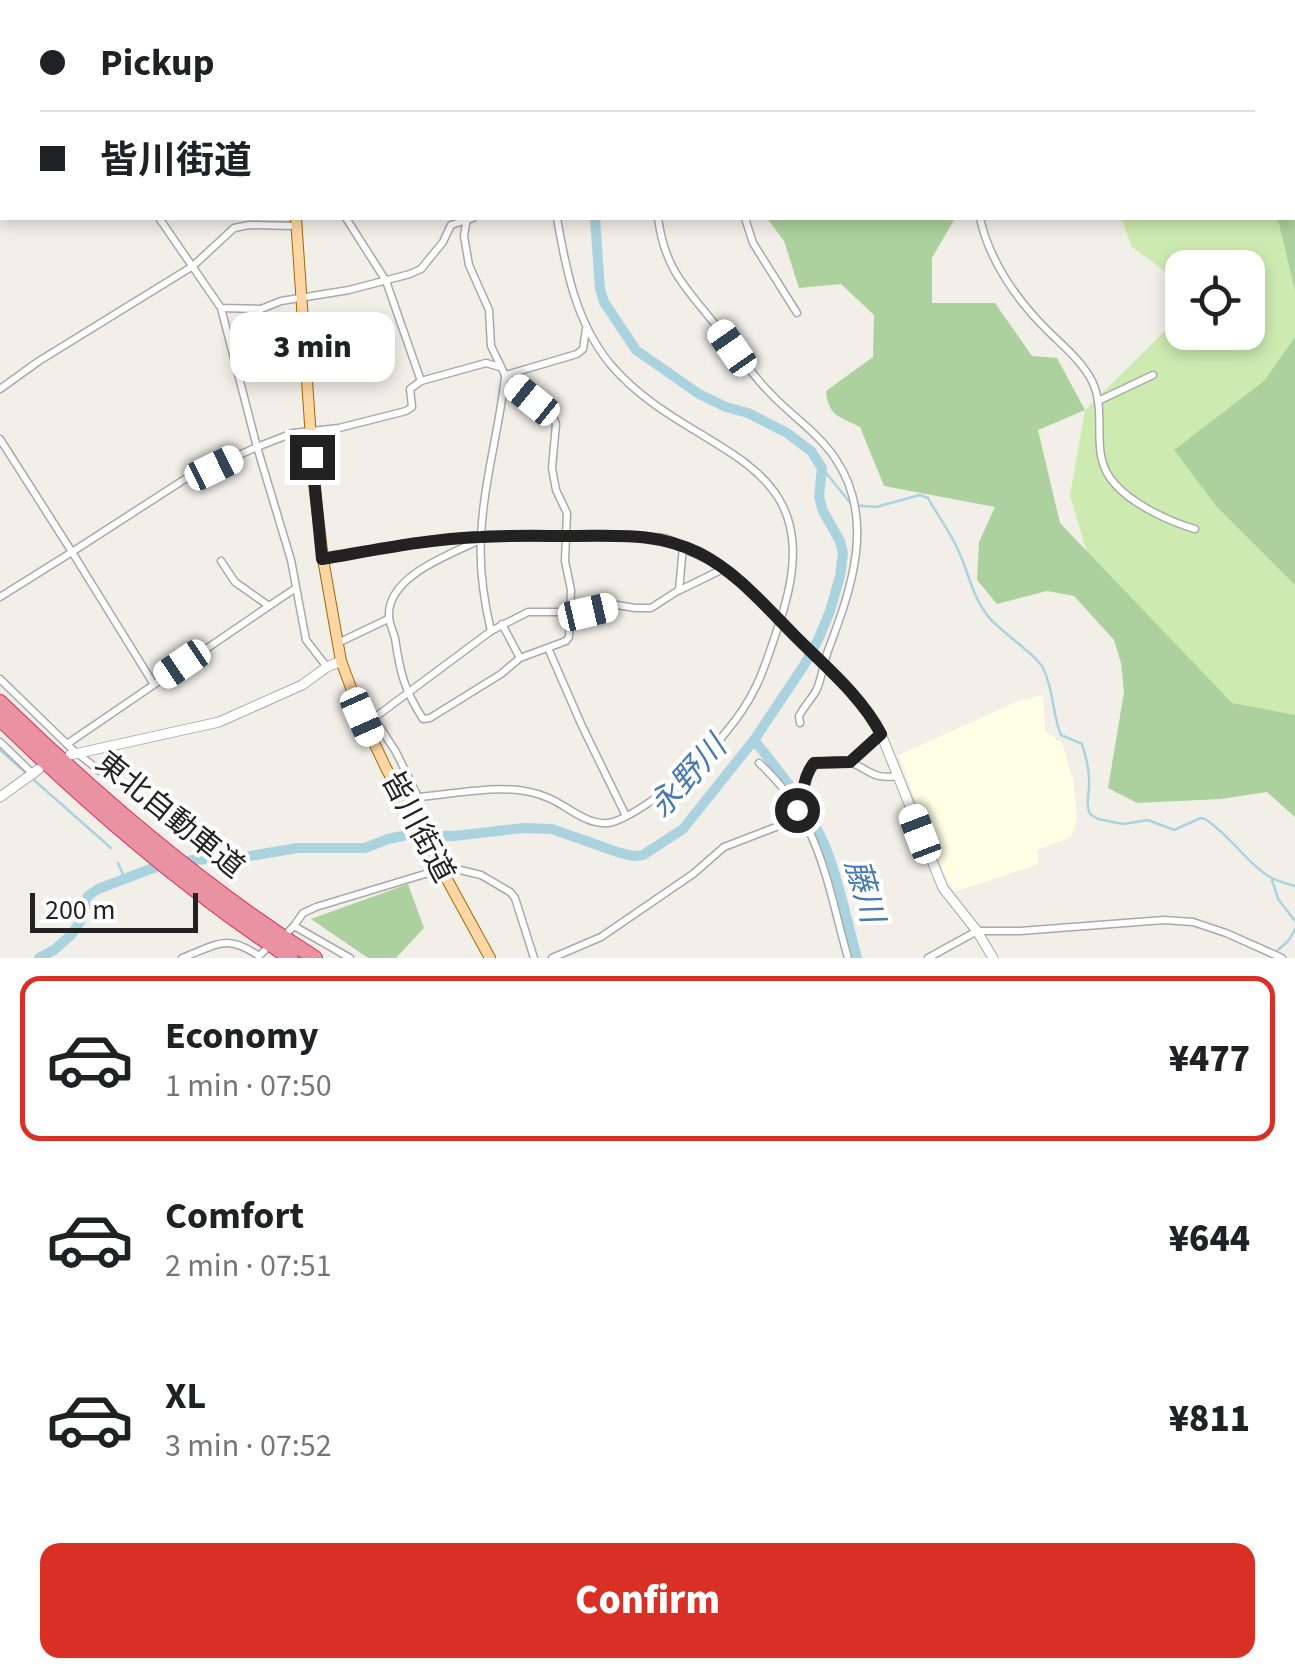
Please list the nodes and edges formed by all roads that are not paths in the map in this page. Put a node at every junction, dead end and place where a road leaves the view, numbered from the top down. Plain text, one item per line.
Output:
1 (160, 220) edge
2 (347, 220) edge
3 (463, 220) edge
4 (468, 220) edge
5 (558, 220) edge
6 (658, 220) edge
7 (746, 220) edge
8 (981, 220) edge
9 (296, 222) edge
10 (194, 266) junction
11 (386, 281) junction
12 (300, 299) junction
13 (221, 308) junction
14 (796, 313) dead end
15 (586, 329) junction
16 (500, 367) junction
17 (505, 375) junction
18 (1153, 375) dead end
19 (420, 381) junction
20 (0, 389) edge
21 (1098, 401) junction
22 (310, 431) junction
23 (0, 439) edge
24 (257, 446) junction
25 (1195, 529) dead end
26 (566, 536) junction
27 (480, 538) junction
28 (683, 546) junction
29 (72, 552) junction
30 (322, 559) junction
31 (221, 561) dead end
32 (724, 568) junction
33 (296, 588) junction
34 (680, 590) junction
35 (0, 597) edge
36 (268, 606) junction
37 (570, 612) junction
38 (388, 619) junction
39 (782, 622) junction
40 (502, 624) junction
41 (491, 632) junction
42 (337, 644) junction
43 (548, 648) junction
44 (520, 658) junction
45 (340, 661) junction
46 (821, 662) junction
47 (327, 667) junction
48 (0, 679) edge
49 (154, 683) junction
50 (407, 694) junction
51 (0, 702) edge
52 (368, 718) junction
53 (0, 720) edge
54 (800, 723) dead end
55 (881, 734) junction
56 (0, 742) edge
57 (66, 744) junction
58 (73, 754) junction
59 (850, 762) junction
60 (760, 763) dead end
61 (36, 771) joint
62 (101, 772) dead end
63 (898, 776) junction
64 (0, 797) edge
65 (418, 798) junction
66 (403, 800) junction
67 (797, 810) junction
68 (626, 816) junction
69 (441, 870) junction
70 (259, 929) junction
71 (977, 931) junction
72 (195, 955) edge
73 (260, 955) edge
74 (182, 958) edge
75 (291, 958) edge
76 (315, 958) edge
77 (350, 958) edge
78 (490, 958) edge
79 (534, 958) edge
80 (552, 958) edge
81 (848, 958) edge
82 (928, 958) edge
83 (992, 958) edge
84 (1282, 958) edge

1 - 10 street
2 - 11 street
3 - 11 street
4 - 16 street
5 - 15 street
6 - 46 street
7 - 14 street
8 - 21 street
9 - 10 street
9 - 12 main road, 皆川街道
10 - 13 street
10 - 20 street
11 - 12 street
11 - 19 street
12 - 13 street
12 - 22 main road, 皆川街道
13 - 24 street
15 - 17 street
15 - 39 street
16 - 17 street
16 - 19 street
17 - 26 street
17 - 27 street
18 - 21 street
19 - 22 street
21 - 25 street
22 - 24 street
22 - 30 main road, 皆川街道
23 - 29 street
24 - 29 street
24 - 33 street
26 - 27 street
26 - 28 street
26 - 37 street
27 - 30 street
27 - 38 street
27 - 41 street
28 - 32 street
28 - 34 street
29 - 35 street
29 - 49 street
30 - 42 main road, 皆川街道
31 - 36 street
32 - 34 street
32 - 39 street
33 - 36 street
33 - 47 street
34 - 37 street
36 - 49 street
37 - 40 street
37 - 43 street
38 - 42 street
38 - 50 street
39 - 46 street
39 - 68 street
40 - 41 street
40 - 44 street
41 - 50 street
42 - 45 main road, 皆川街道
43 - 44 street
43 - 68 street
44 - 50 street
45 - 47 street
45 - 52 main road, 皆川街道
46 - 54 street
46 - 55 street
47 - 58 street
48 - 57 street
49 - 57 street
50 - 52 street
51 - 70 highway, 東北自動車道
52 - 65 street
52 - 66 main road, 皆川街道
53 - 70 highway, 東北自動車道
55 - 59 street
55 - 63 street
56 - 61 street
57 - 58 street
58 - 62 street
59 - 63 street
59 - 67 street
60 - 67 street
61 - 64 street
63 - 71 street
65 - 66 street
65 - 68 street
66 - 69 main road, 皆川街道
67 - 80 street
67 - 81 street
69 - 77 street
69 - 78 main road, 皆川街道
69 - 79 street
70 - 75 highway, 東北自動車道
70 - 76 highway, 東北自動車道
71 - 82 street
71 - 83 street
71 - 84 street
72 - 73 street
72 - 74 street

